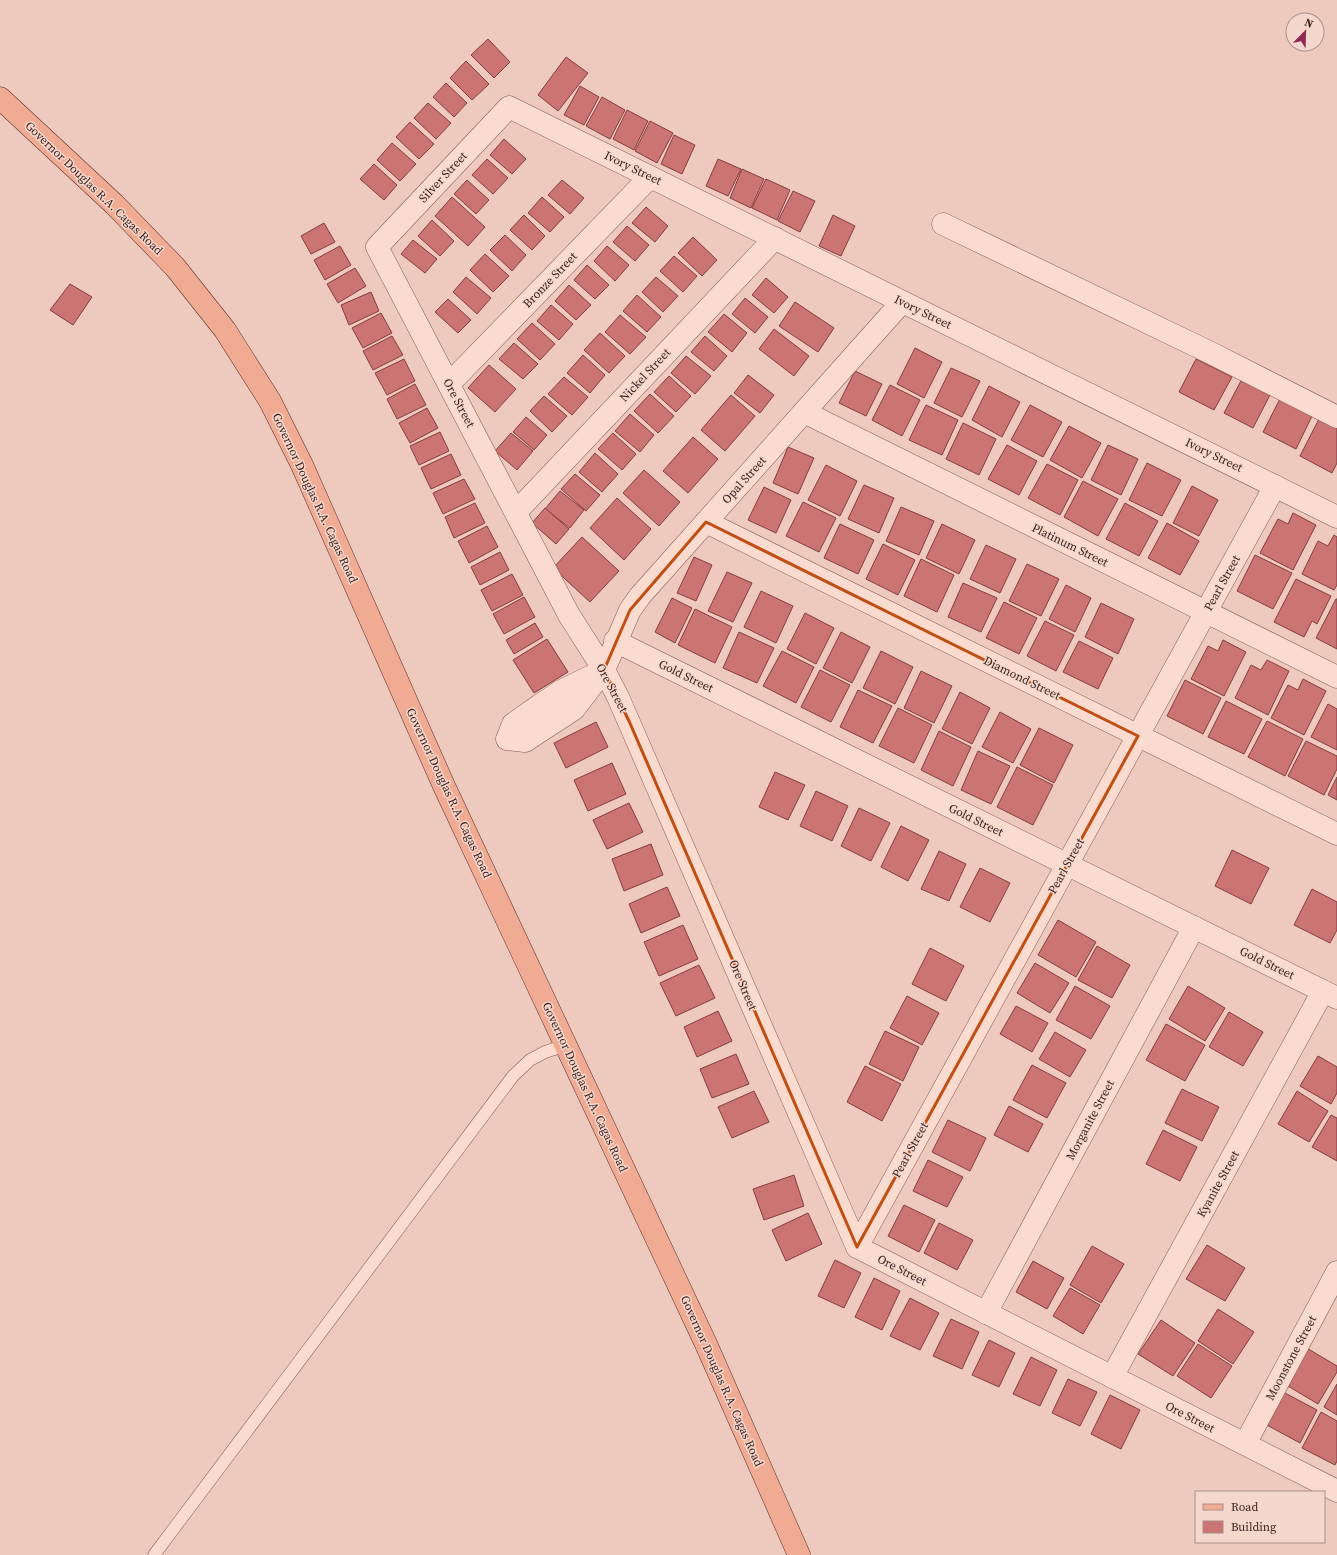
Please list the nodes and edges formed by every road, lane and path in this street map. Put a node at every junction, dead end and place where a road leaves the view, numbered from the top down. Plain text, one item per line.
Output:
1 (0, 98) edge
2 (509, 107) joint
3 (650, 177) junction
4 (943, 224) dead end
5 (775, 238) junction
6 (377, 247) joint
7 (902, 302) junction
8 (449, 384) junction
9 (804, 412) junction
10 (1337, 417) edge
11 (1276, 486) junction
12 (516, 512) junction
13 (1337, 517) edge
14 (706, 522) junction
15 (1206, 612) junction
16 (615, 641) junction
17 (604, 670) junction
18 (1337, 677) edge
19 (1138, 736) junction
20 (1337, 834) edge
21 (1067, 865) junction
22 (1194, 927) junction
23 (1330, 995) edge
24 (566, 1046) junction
25 (857, 1247) junction
26 (1337, 1272) edge
27 (986, 1313) junction
28 (1112, 1377) junction
29 (1245, 1444) junction
30 (1337, 1491) edge
31 (154, 1555) edge
32 (799, 1555) edge

1 - 24 main road, Governor Douglas R.A. Cagas Road
2 - 3 street, Ivory Street
2 - 6 street, Silver Street
3 - 5 street, Ivory Street
3 - 8 street, Bronze Street
4 - 10 street
5 - 7 street, Ivory Street
5 - 12 street, Nickel Street
6 - 8 street, Ore Street
7 - 9 street, Opal Street
7 - 11 street, Ivory Street
8 - 12 street, Ore Street
9 - 14 street, Opal Street
9 - 15 street, Platinum Street
11 - 13 street, Ivory Street
11 - 15 street, Pearl Street
12 - 17 street, Ore Street
14 - 16 street, Opal Street
14 - 19 street, Diamond Street
15 - 18 street, Platinum Street
15 - 19 street, Pearl Street
16 - 17 street, Opal Street
16 - 21 street, Gold Street
17 - 25 street, Ore Street
19 - 20 street, Diamond Street
19 - 21 street, Pearl Street
21 - 22 street, Gold Street
21 - 25 street, Pearl Street
22 - 23 street, Gold Street
22 - 27 street, Morganite Street
23 - 28 street, Kyanite Street
24 - 31 lane
24 - 32 main road, Governor Douglas R.A. Cagas Road
25 - 27 street, Ore Street
26 - 29 street, Moonstone Street
27 - 28 street, Ore Street
28 - 29 street, Ore Street
29 - 30 street, Ore Street

